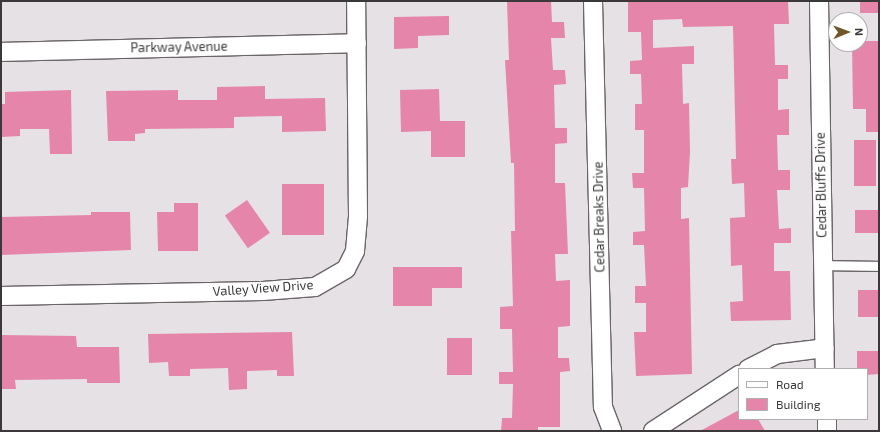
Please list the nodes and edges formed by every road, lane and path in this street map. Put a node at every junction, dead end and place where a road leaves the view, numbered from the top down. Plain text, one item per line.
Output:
1 (356, 1) edge
2 (593, 1) edge
3 (819, 1) edge
4 (357, 43) junction
5 (1, 52) edge
6 (822, 266) junction
7 (879, 266) edge
8 (1, 296) edge
9 (825, 348) junction
10 (750, 368) edge
11 (825, 368) edge
12 (738, 376) edge
13 (827, 420) edge
14 (612, 431) edge
15 (653, 431) edge
16 (827, 431) edge

1 - 4 street, Valley View Drive
2 - 14 street, Cedar Breaks Drive
3 - 6 street, Cedar Bluffs Drive
4 - 5 street, Parkway Avenue
4 - 8 street, Valley View Drive
6 - 7 lane
6 - 9 street, Cedar Bluffs Drive
9 - 10 street
9 - 11 street, Cedar Bluffs Drive
12 - 15 street
13 - 16 street

